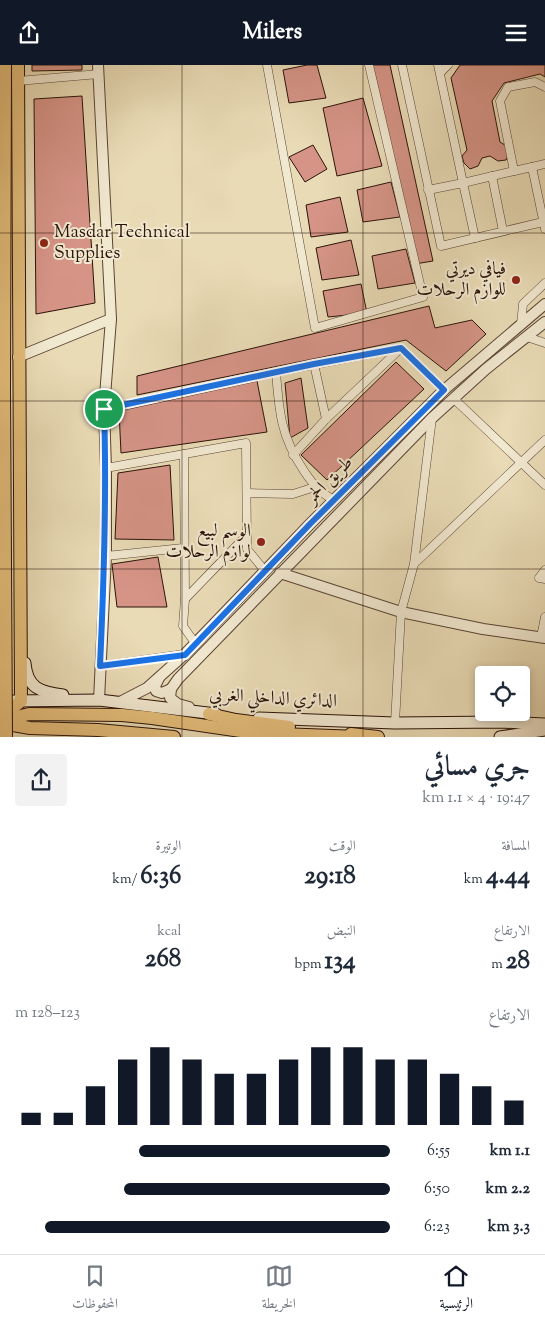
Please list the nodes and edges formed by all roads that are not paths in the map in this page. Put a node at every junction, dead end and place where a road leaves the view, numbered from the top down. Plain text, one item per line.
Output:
1 (5, 65) edge
2 (17, 65) edge
3 (267, 65) edge
4 (369, 65) edge
5 (402, 65) edge
6 (448, 65) edge
7 (99, 69) edge
8 (439, 69) edge
9 (18, 81) junction
10 (545, 87) edge
11 (19, 154) junction
12 (545, 164) edge
13 (532, 167) junction
14 (514, 171) junction
15 (492, 176) junction
16 (463, 183) junction
17 (428, 190) junction
18 (544, 225) edge
19 (503, 231) junction
20 (475, 238) junction
21 (545, 283) edge
22 (545, 304) edge
23 (111, 319) junction
24 (545, 322) edge
25 (521, 325) junction
26 (527, 337) junction
27 (545, 343) edge
28 (401, 348) junction
29 (18, 357) junction
30 (314, 364) junction
31 (276, 372) junction
32 (4, 390) junction
33 (444, 390) junction
34 (453, 398) junction
35 (104, 409) junction
36 (432, 418) junction
37 (326, 419) junction
38 (545, 441) edge
39 (184, 453) junction
40 (293, 455) junction
41 (521, 463) junction
42 (106, 468) junction
43 (545, 485) edge
44 (315, 487) junction
45 (247, 493) junction
46 (334, 501) junction
47 (248, 535) junction
48 (184, 548) junction
49 (106, 556) junction
50 (414, 564) junction
51 (545, 570) edge
52 (265, 571) junction
53 (280, 573) junction
54 (545, 579) edge
55 (185, 599) junction
56 (21, 607) junction
57 (401, 613) junction
58 (545, 617) edge
59 (543, 637) edge
60 (195, 643) junction
61 (185, 655) junction
62 (100, 666) junction
63 (159, 677) junction
64 (0, 688) edge
65 (171, 689) junction
66 (95, 700) junction
67 (0, 701) edge
68 (21, 701) junction
69 (120, 703) junction
70 (209, 713) junction
71 (0, 721) edge
72 (395, 723) junction
73 (545, 725) edge
74 (545, 730) edge
75 (6, 737) edge
76 (174, 737) edge
77 (359, 737) edge
78 (378, 737) edge
79 (500, 737) edge

1 - 32 main road
2 - 9 main road
3 - 4 street
5 - 17 street
6 - 8 street
7 - 9 street
7 - 23 street
8 - 16 street
9 - 11 main road
10 - 14 street
11 - 29 main road
11 - 32 main road
12 - 13 street
13 - 14 street
13 - 18 street
14 - 15 street
15 - 16 street
15 - 19 street
16 - 17 street
16 - 20 street
17 - 20 street
18 - 19 street
19 - 20 street
21 - 25 street
22 - 25 street, طريق الحمر
23 - 29 street
23 - 35 street
24 - 26 street, طريق الحمر
25 - 33 street, طريق الحمر
26 - 27 street
26 - 34 street, طريق الحمر
28 - 30 street
28 - 33 street
28 - 37 street
29 - 56 main road
30 - 31 street
30 - 37 street
31 - 35 street
31 - 40 street
32 - 75 main road, bridge
33 - 46 street, طريق الحمر
34 - 36 street, طريق الحمر
34 - 41 street
35 - 42 street
36 - 50 street
36 - 53 street, طريق الحمر
37 - 40 street
38 - 41 street
39 - 42 street
39 - 45 street
39 - 48 street
40 - 44 street
41 - 43 street
41 - 50 street
42 - 49 street
44 - 45 street
44 - 46 street
45 - 47 street
46 - 52 street, طريق الحمر
47 - 52 street
47 - 55 street
48 - 49 street
48 - 55 street
49 - 62 street
50 - 57 street
51 - 54 street
52 - 60 street, طريق الحمر
53 - 57 street
53 - 65 street, طريق الحمر
55 - 60 street
56 - 64 main road
56 - 66 main road
56 - 68 main road
57 - 59 street
57 - 72 street
58 - 59 street
60 - 61 street, طريق الحمر
61 - 62 street
61 - 63 street, طريق الحمر
62 - 66 street
63 - 65 street
63 - 69 street, طريق الحمر
65 - 70 street
66 - 68 main road, الدائري الداخلي الغربي
66 - 69 main road, الدائري الداخلي الغربي
67 - 68 main road, الدائري الداخلي الغربي
68 - 71 main road
69 - 70 main road, الدائري الداخلي الغربي
70 - 72 main road, الدائري الداخلي الغربي
70 - 78 main road
71 - 76 main road
71 - 77 main road
72 - 73 main road, الدائري الداخلي الغربي
74 - 79 main road

